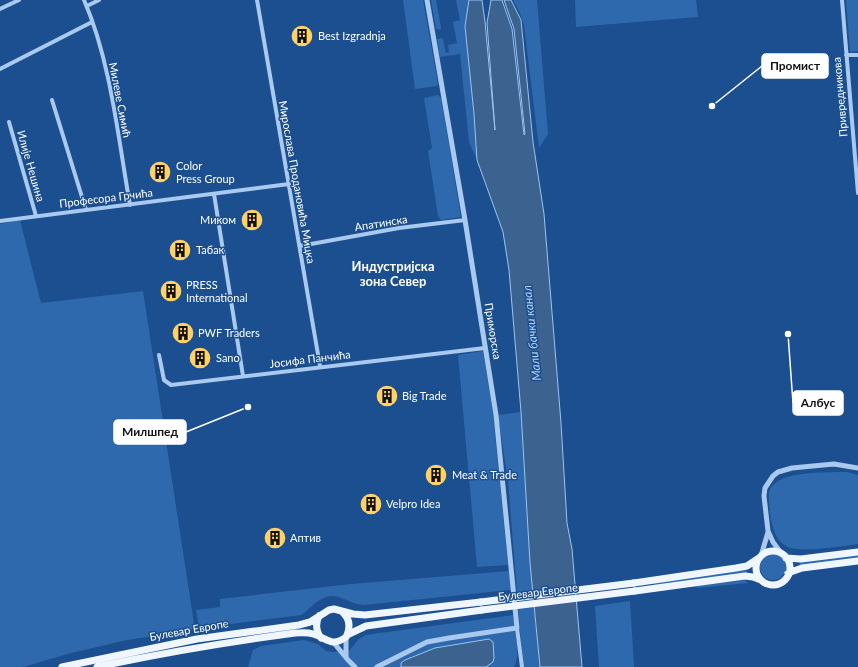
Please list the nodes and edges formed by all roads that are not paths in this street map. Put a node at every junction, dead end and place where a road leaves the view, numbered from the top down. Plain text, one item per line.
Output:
1 (19, 0) edge
2 (84, 0) edge
3 (100, 0) edge
4 (257, 0) edge
5 (427, 0) edge
6 (842, 0) edge
7 (87, 6) junction
8 (0, 9) edge
9 (92, 22) junction
10 (858, 54) edge
11 (846, 56) junction
12 (0, 69) edge
13 (52, 100) dead end
14 (9, 122) dead end
15 (289, 184) junction
16 (858, 193) edge
17 (214, 194) junction
18 (130, 205) junction
19 (86, 210) junction
20 (36, 216) junction
21 (465, 220) junction
22 (0, 221) edge
23 (300, 246) junction
24 (485, 348) junction
25 (160, 355) dead end
26 (320, 366) junction
27 (243, 376) junction
28 (858, 468) edge
29 (768, 531) junction
30 (858, 552) edge
31 (784, 555) junction
32 (760, 557) junction
33 (858, 561) edge
34 (788, 573) junction
35 (761, 580) junction
36 (634, 587) junction
37 (340, 611) junction
38 (320, 616) junction
39 (517, 628) junction
40 (346, 636) junction
41 (322, 638) junction
42 (334, 642) junction
43 (346, 658) junction
44 (62, 667) edge
45 (97, 667) edge
46 (355, 667) edge
47 (377, 667) edge
48 (522, 667) edge

1 - 8 street
2 - 7 street, Милеве Симић
3 - 7 street
4 - 15 street, Мирослава Продановића Мицка
5 - 21 street, Приморска
6 - 11 street, Привредникова
7 - 9 street, Милеве Симић
9 - 12 street
9 - 18 street, Милеве Симић
10 - 11 street
11 - 16 street, Привредникова
13 - 19 street
14 - 20 street, Илије Нешина
15 - 17 street, Професора Грчића
15 - 23 street, Мирослава Продановића Мицка
17 - 18 street, Професора Грчића
17 - 27 street
18 - 19 street, Професора Грчића
19 - 20 street, Професора Грчића
20 - 22 street, Професора Грчића
21 - 23 street, Апатинска
21 - 24 street, Приморска
23 - 26 street, Мирослава Продановића Мицка
24 - 26 street, Јосифа Панчића
24 - 39 street, Приморска
25 - 27 street, Јосифа Панчића
26 - 27 street, Јосифа Панчића
28 - 29 street
29 - 31 street
29 - 32 street
30 - 31 main road, Булевар Европе
31 - 32 main road, Булевар Европе
31 - 34 main road
32 - 35 main road
32 - 36 main road, Булевар Европе
33 - 34 main road, Булевар Европе
34 - 35 main road, Булевар Европе
35 - 36 main road, Булевар Европе
36 - 37 main road, Булевар Европе, bridge
36 - 40 main road, Булевар Европе, bridge
37 - 38 main road, Булевар Европе
37 - 40 main road
38 - 41 main road
38 - 44 main road, Булевар Европе
39 - 47 street
39 - 48 street, Приморска
40 - 42 main road, Булевар Европе
40 - 43 street
41 - 42 main road, Булевар Европе
41 - 45 main road, Булевар Европе
42 - 43 street
43 - 46 street

